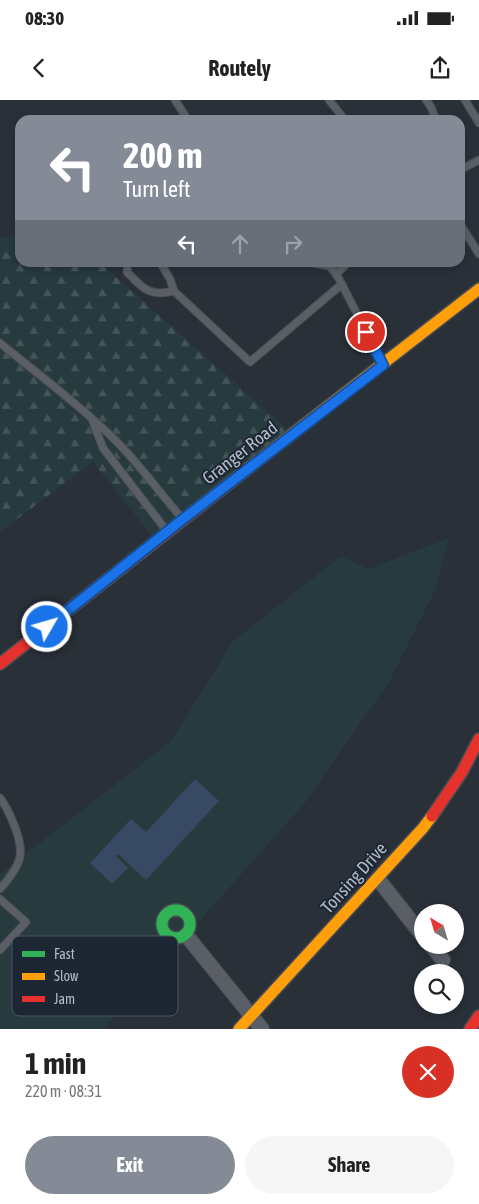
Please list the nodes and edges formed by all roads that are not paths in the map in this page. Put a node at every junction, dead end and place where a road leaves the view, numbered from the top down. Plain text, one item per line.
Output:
1 (175, 100) edge
2 (329, 100) edge
3 (426, 100) edge
4 (465, 100) edge
5 (185, 115) edge
6 (340, 115) edge
7 (434, 115) edge
8 (479, 123) edge
9 (479, 160) edge
10 (465, 167) edge
11 (465, 232) edge
12 (479, 254) edge
13 (128, 267) edge
14 (162, 267) edge
15 (330, 267) edge
16 (344, 267) edge
17 (336, 274) junction
18 (342, 284) junction
19 (479, 289) edge
20 (174, 290) junction
21 (0, 343) edge
22 (383, 365) junction
23 (92, 419) junction
24 (183, 519) junction
25 (167, 532) junction
26 (0, 664) edge
27 (479, 740) edge
28 (0, 798) edge
29 (378, 878) junction
30 (0, 889) edge
31 (0, 899) edge
32 (414, 925) edge
33 (186, 935) dead end
34 (13, 936) edge
35 (12, 937) edge
36 (0, 950) edge
37 (438, 954) edge
38 (443, 960) dead end
39 (252, 1015) junction
40 (479, 1016) edge
41 (239, 1029) edge
42 (262, 1029) edge
43 (470, 1029) edge

1 - 5 lane
2 - 6 lane
3 - 7 lane
4 - 8 lane
9 - 10 lane
11 - 12 lane
13 - 20 lane
14 - 20 lane
15 - 17 lane
16 - 17 lane
17 - 18 lane
18 - 20 lane
18 - 22 lane
19 - 22 main road, Granger Road
21 - 23 lane
22 - 24 main road, Granger Road
23 - 24 lane
23 - 25 lane
24 - 25 main road, Granger Road
25 - 26 main road, Granger Road
27 - 29 main road, Tonsing Drive
28 - 30 lane
29 - 32 street
29 - 39 main road, Tonsing Drive
31 - 34 lane
33 - 39 street
35 - 36 lane
37 - 38 street
39 - 41 main road, Tonsing Drive
39 - 42 street
40 - 43 main road

